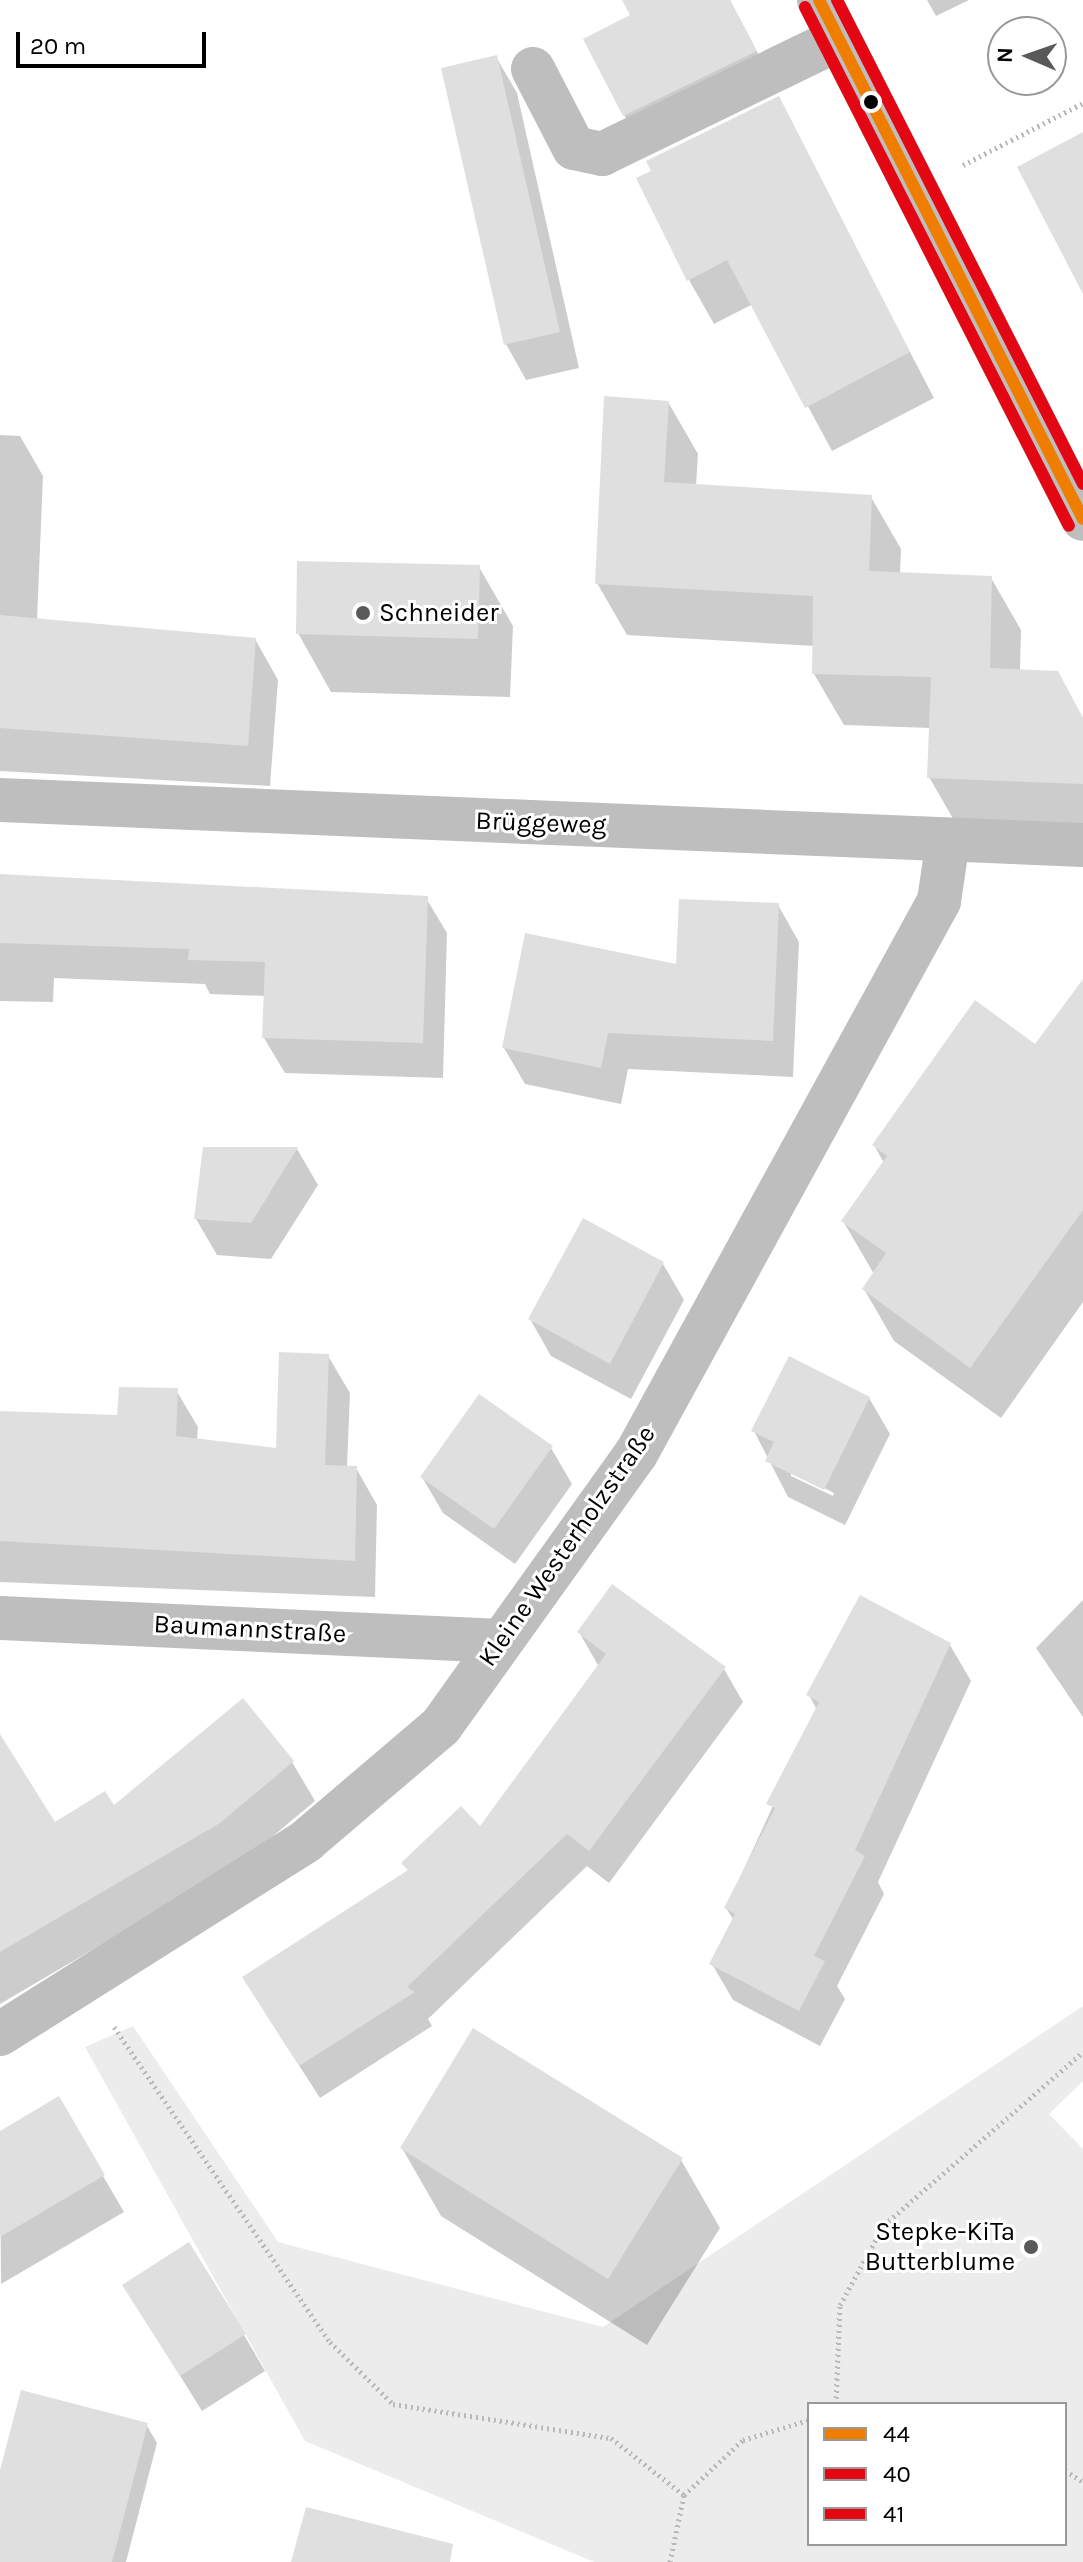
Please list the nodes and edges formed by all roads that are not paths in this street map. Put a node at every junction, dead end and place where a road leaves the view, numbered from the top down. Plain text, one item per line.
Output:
1 (819, 0) edge
2 (839, 39) junction
3 (533, 69) dead end
4 (1083, 519) edge
5 (0, 800) edge
6 (948, 840) junction
7 (1083, 845) edge
8 (0, 1618) edge
9 (501, 1641) junction
10 (0, 2034) edge

1 - 2 street
2 - 3 street
2 - 4 street
5 - 6 street, Brüggeweg
6 - 7 street, Brüggeweg
6 - 9 street, Kleine Westerholzstraße
8 - 9 street, Baumannstraße
9 - 10 street, Kleine Westerholzstraße

